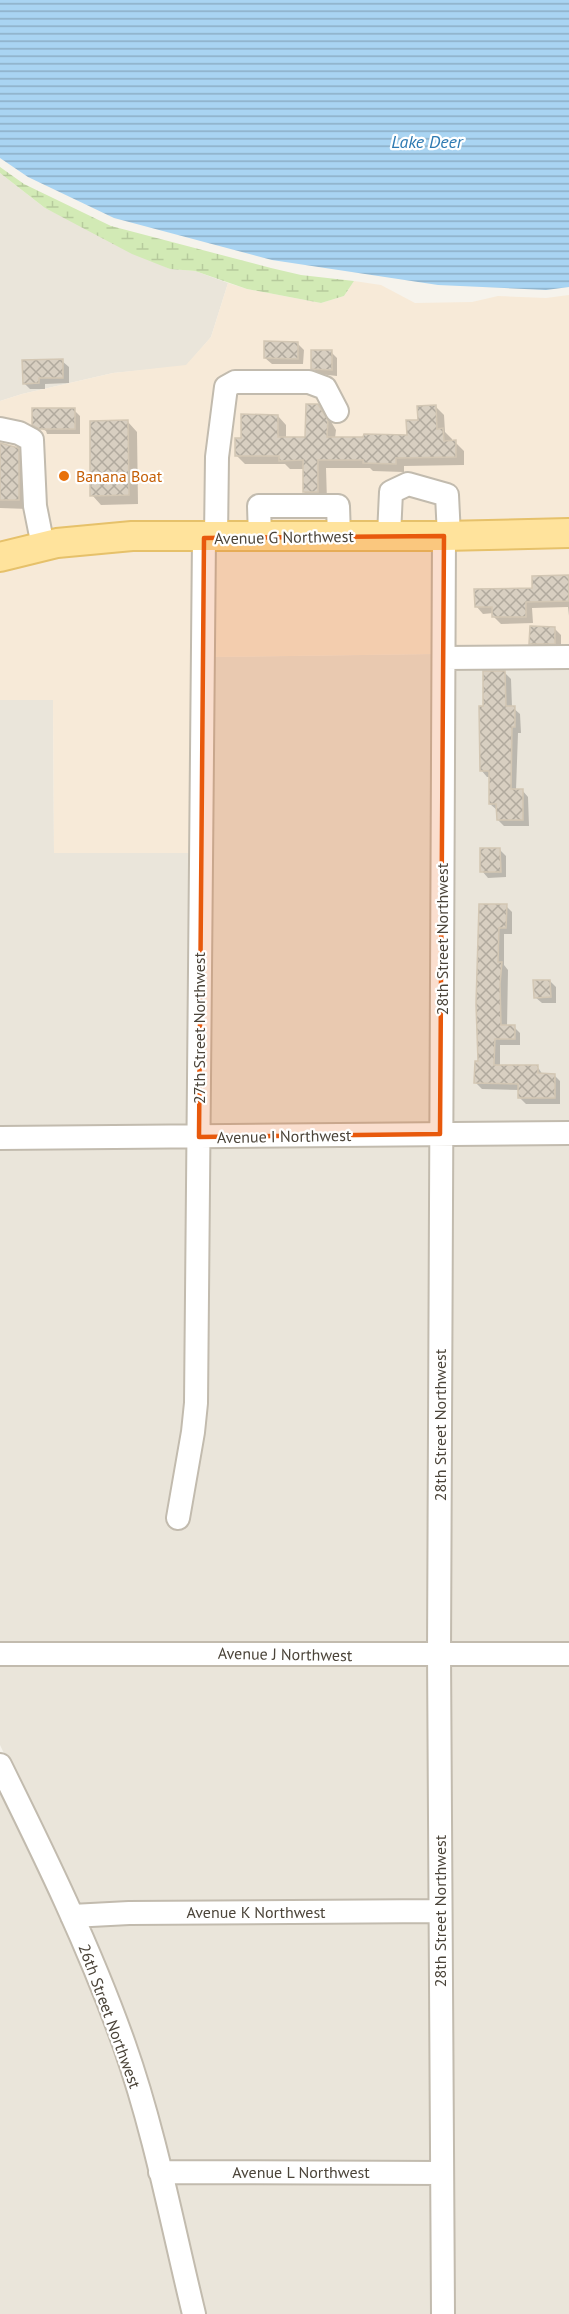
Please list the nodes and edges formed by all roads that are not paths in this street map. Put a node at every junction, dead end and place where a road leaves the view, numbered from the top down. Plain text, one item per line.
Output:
1 (337, 411) dead end
2 (0, 429) edge
3 (569, 533) edge
4 (389, 535) junction
5 (447, 536) junction
6 (210, 538) junction
7 (43, 546) junction
8 (0, 557) edge
9 (569, 657) edge
10 (444, 658) junction
11 (569, 1133) edge
12 (440, 1134) junction
13 (199, 1137) junction
14 (0, 1138) edge
15 (178, 1518) dead end
16 (439, 1653) junction
17 (0, 1654) edge
18 (569, 1654) edge
19 (0, 1765) edge
20 (440, 1911) junction
21 (72, 1916) junction
22 (160, 2172) junction
23 (442, 2173) junction
24 (194, 2314) edge
25 (443, 2314) edge

1 - 6 street, 27th Street Northwest
2 - 7 street
3 - 5 main road, Avenue G Northwest
4 - 5 main road, Avenue G Northwest
4 - 5 street, 28th Street Northwest
4 - 6 main road, Avenue G Northwest
5 - 10 street, 28th Street Northwest
6 - 7 main road, Avenue G Northwest
6 - 13 street, 27th Street Northwest
7 - 8 main road, Avenue G Northwest
9 - 10 street
10 - 12 street, 28th Street Northwest
11 - 12 street, Avenue I Northwest
12 - 13 street, Avenue I Northwest
12 - 16 street, 28th Street Northwest
13 - 14 street, Avenue I Northwest
13 - 15 street, 27th Street Northwest
16 - 17 street, Avenue J Northwest
16 - 18 street, Avenue J Northwest
16 - 20 street, 28th Street Northwest
19 - 21 street, 26th Street Northwest
20 - 21 street, Avenue K Northwest
20 - 23 street, 28th Street Northwest
21 - 22 street, 26th Street Northwest
22 - 23 street, Avenue L Northwest
22 - 24 street, 26th Street Northwest
23 - 25 street, 28th Street Northwest

